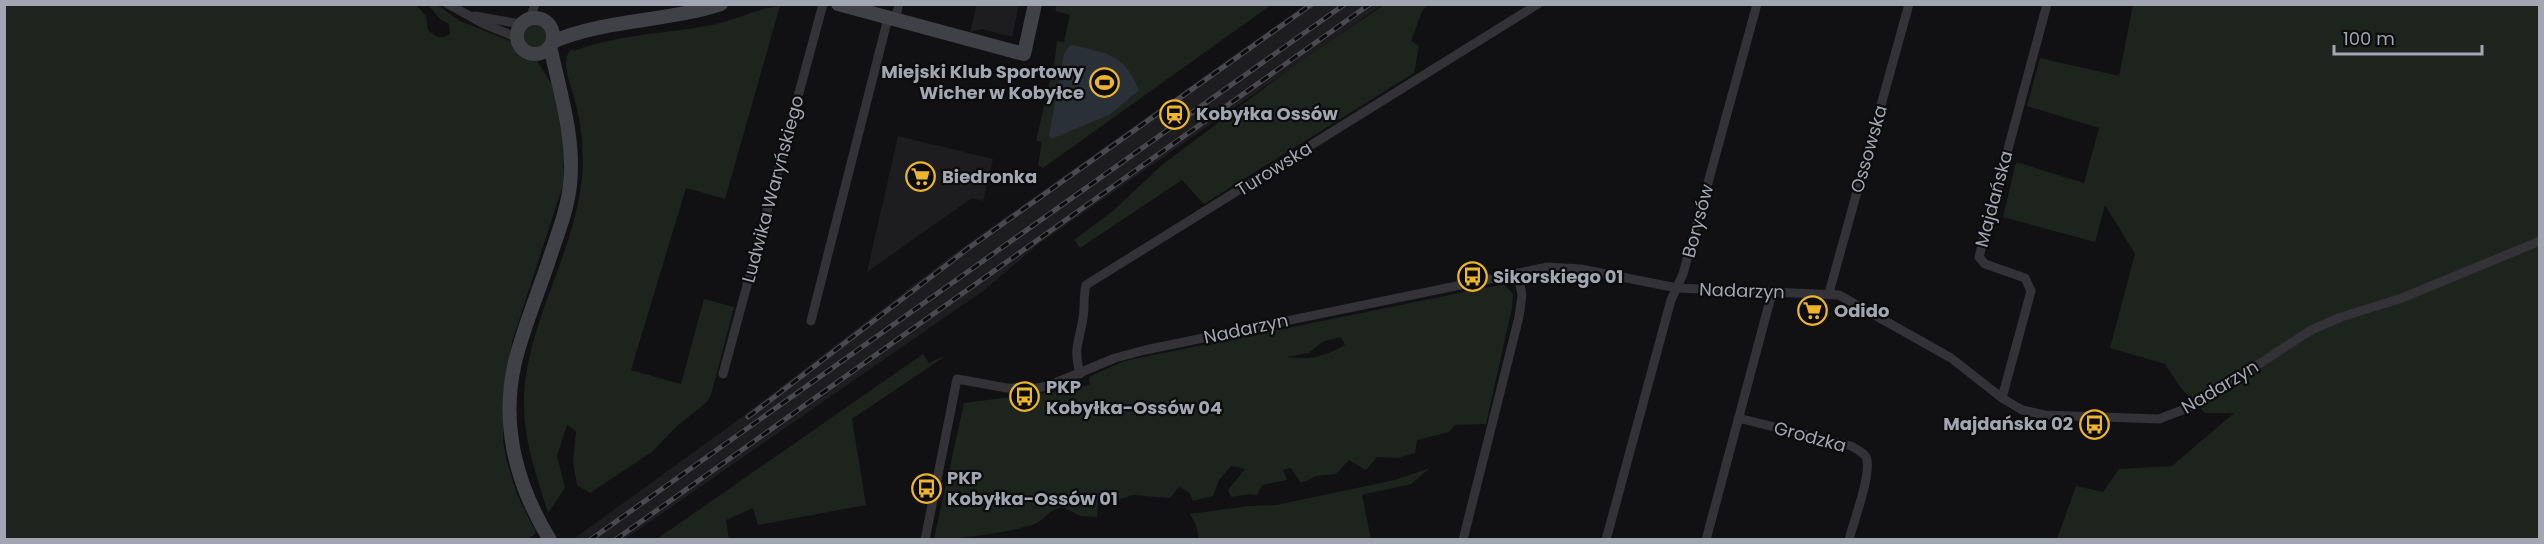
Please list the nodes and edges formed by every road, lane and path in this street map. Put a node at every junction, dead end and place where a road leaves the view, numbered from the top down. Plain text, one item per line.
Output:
1 (448, 4) edge
2 (535, 4) edge
3 (721, 4) edge
4 (823, 4) edge
5 (838, 4) edge
6 (898, 4) edge
7 (1035, 4) edge
8 (1538, 4) edge
9 (1757, 4) edge
10 (1909, 4) edge
11 (2047, 4) edge
12 (466, 15) junction
13 (891, 19) junction
14 (525, 21) junction
15 (551, 27) junction
16 (596, 28) junction
17 (516, 37) junction
18 (551, 44) junction
19 (537, 54) junction
20 (559, 86) junction
21 (2540, 241) edge
22 (1518, 273) junction
23 (1677, 288) junction
24 (1772, 293) junction
25 (1829, 293) junction
26 (811, 321) dead end
27 (723, 374) dead end
28 (1080, 374) junction
29 (2002, 398) junction
30 (1738, 418) junction
31 (550, 540) edge
32 (925, 540) edge
33 (1463, 540) edge
34 (1606, 540) edge
35 (1706, 540) edge
36 (1849, 540) edge

1 - 12 street
2 - 14 street
3 - 16 street
4 - 27 street, Ludwika Waryńskiego
5 - 13 street
6 - 13 street
7 - 13 street
8 - 28 street, Turowska
9 - 23 street, Borysów
10 - 25 street, Ossowska
11 - 29 street, Majdańska
12 - 14 street
12 - 17 street
13 - 26 street
14 - 15 street
14 - 17 street
15 - 16 street
15 - 18 street
16 - 18 street
17 - 19 street
18 - 19 street
18 - 20 street
19 - 20 street
20 - 31 street
21 - 29 street, Nadarzyn
22 - 23 street, Nadarzyn
22 - 28 street, Nadarzyn
22 - 33 street
23 - 24 street, Nadarzyn
23 - 34 street, Borysów
24 - 25 street, Nadarzyn
24 - 30 street
25 - 29 street, Nadarzyn
28 - 32 street, Nadarzyn
30 - 35 street
30 - 36 street, Grodzka

